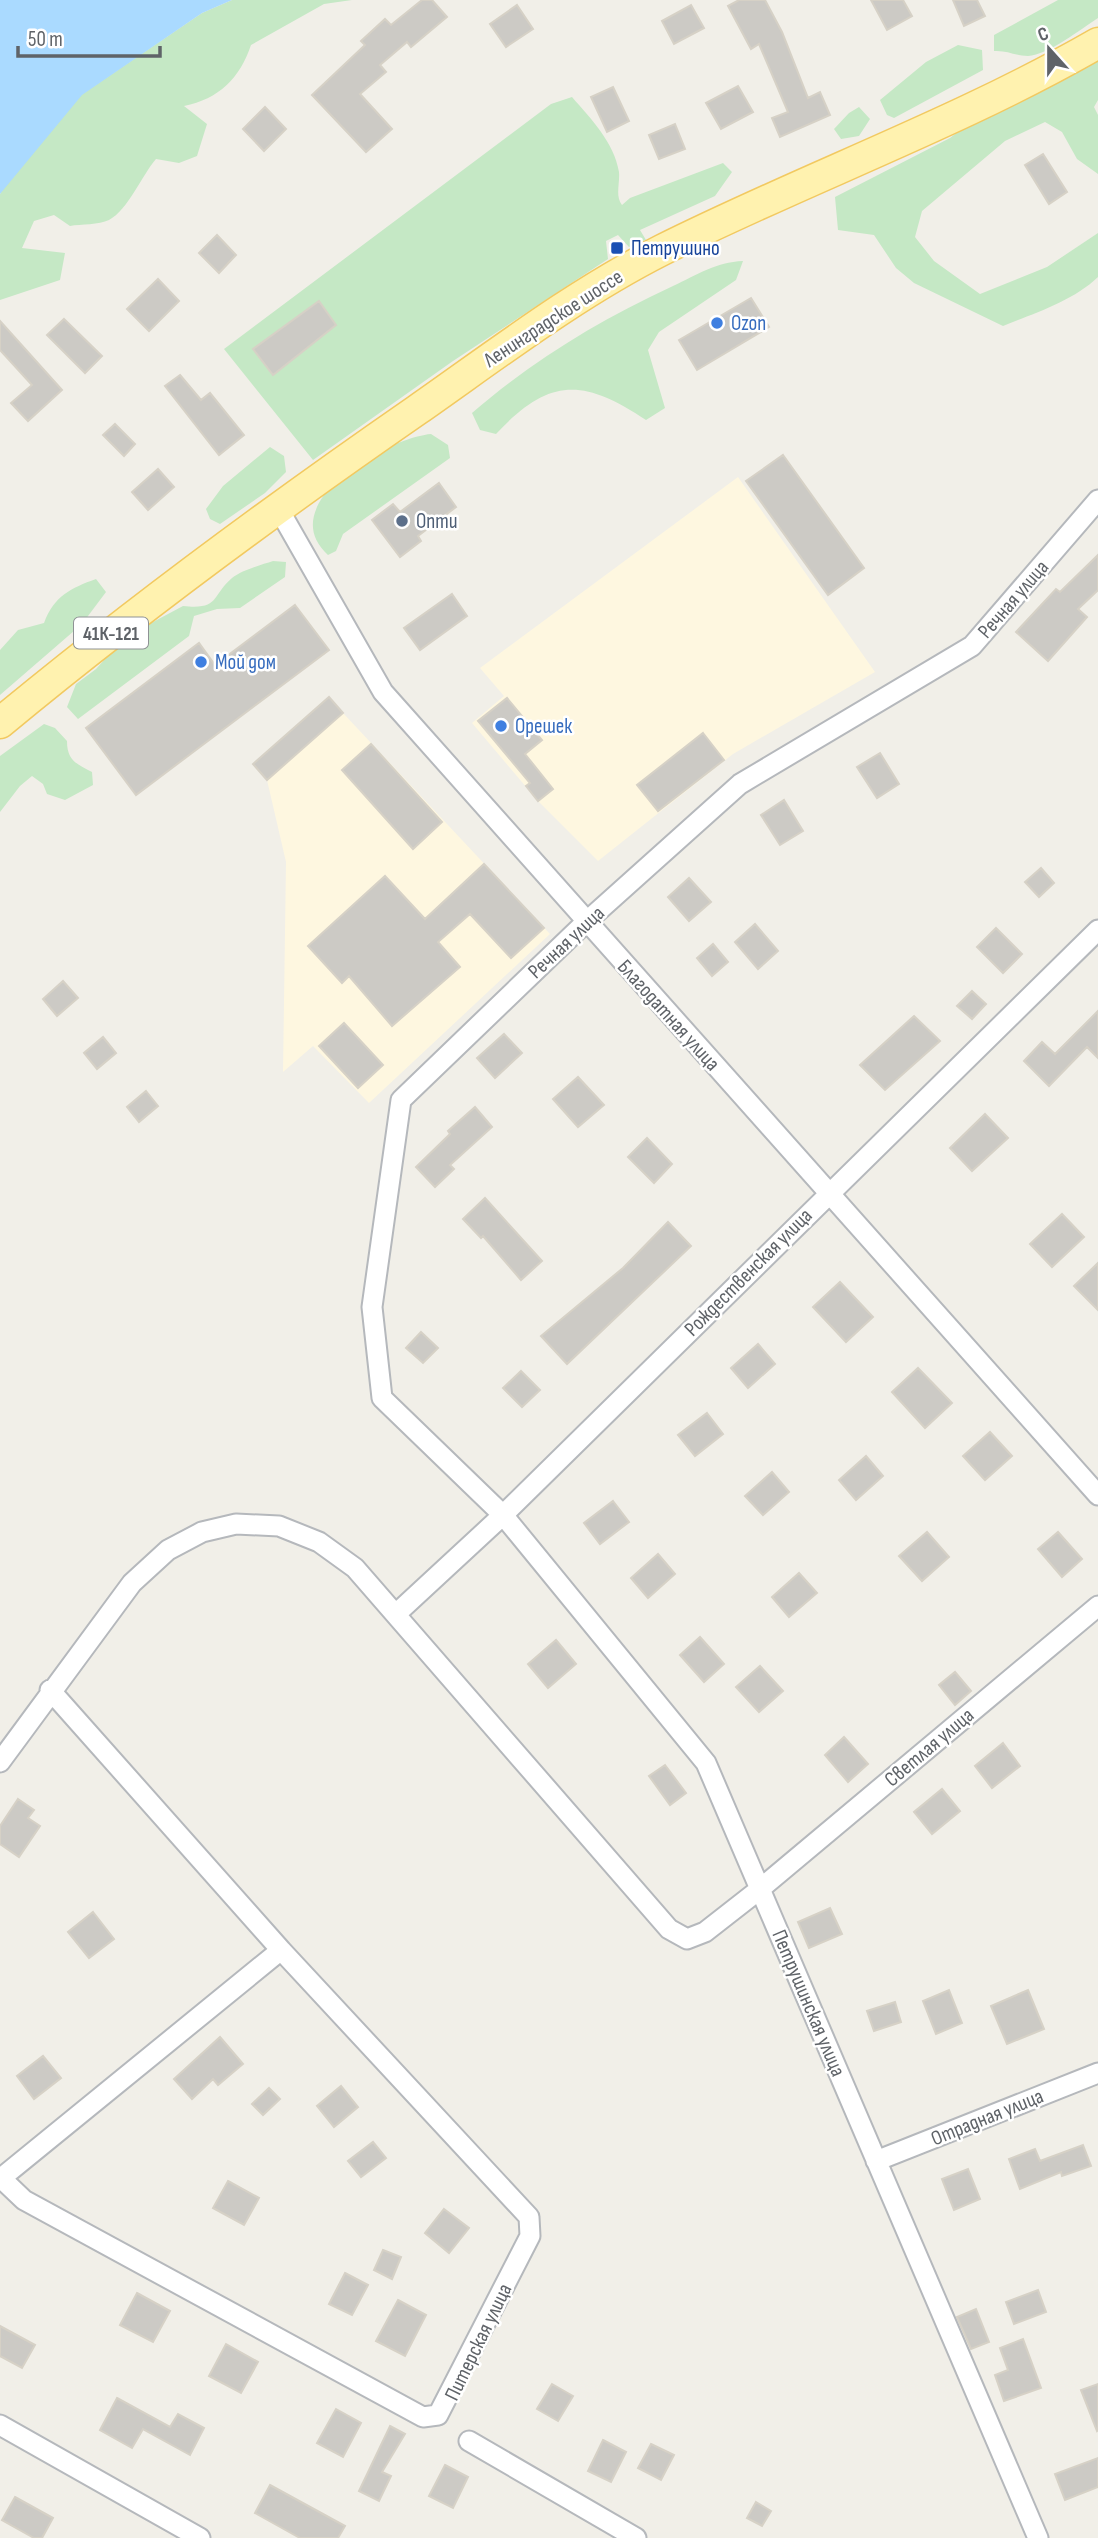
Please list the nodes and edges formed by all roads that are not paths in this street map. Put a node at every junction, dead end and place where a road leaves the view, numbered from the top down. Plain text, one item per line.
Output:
1 (1098, 43) edge
2 (1098, 500) edge
3 (278, 508) junction
4 (0, 723) edge
5 (586, 922) junction
6 (1094, 941) edge
7 (827, 1193) junction
8 (1098, 1495) edge
9 (503, 1515) junction
10 (1098, 1606) edge
11 (396, 1614) junction
12 (50, 1690) junction
13 (0, 1762) edge
14 (760, 1889) junction
15 (281, 1950) junction
16 (1098, 2073) edge
17 (876, 2161) junction
18 (0, 2178) edge
19 (0, 2425) edge
20 (469, 2441) dead end
21 (200, 2538) edge
22 (636, 2538) edge
23 (1038, 2538) edge

1 - 3 main road, Ленинградское шоссе / 41К-121
2 - 5 street, Речная улица
3 - 4 main road, Ленинградское шоссе / 41К-121
3 - 5 street, Благодатная улица
5 - 7 street, Благодатная улица
5 - 9 street, Речная улица
6 - 7 street, Рождественская улица
7 - 8 street, Благодатная улица
7 - 9 street, Рождественская улица
9 - 11 street, Рождественская улица
9 - 14 street, Петрушинская улица
10 - 14 street, Светлая улица
11 - 12 street
11 - 14 street, Светлая улица
12 - 13 street
12 - 15 street
14 - 17 street, Петрушинская улица
15 - 18 street
15 - 18 street, Питерская улица
16 - 17 street, Отрадная улица
17 - 23 street, Петрушинская улица
19 - 21 street
20 - 22 street

